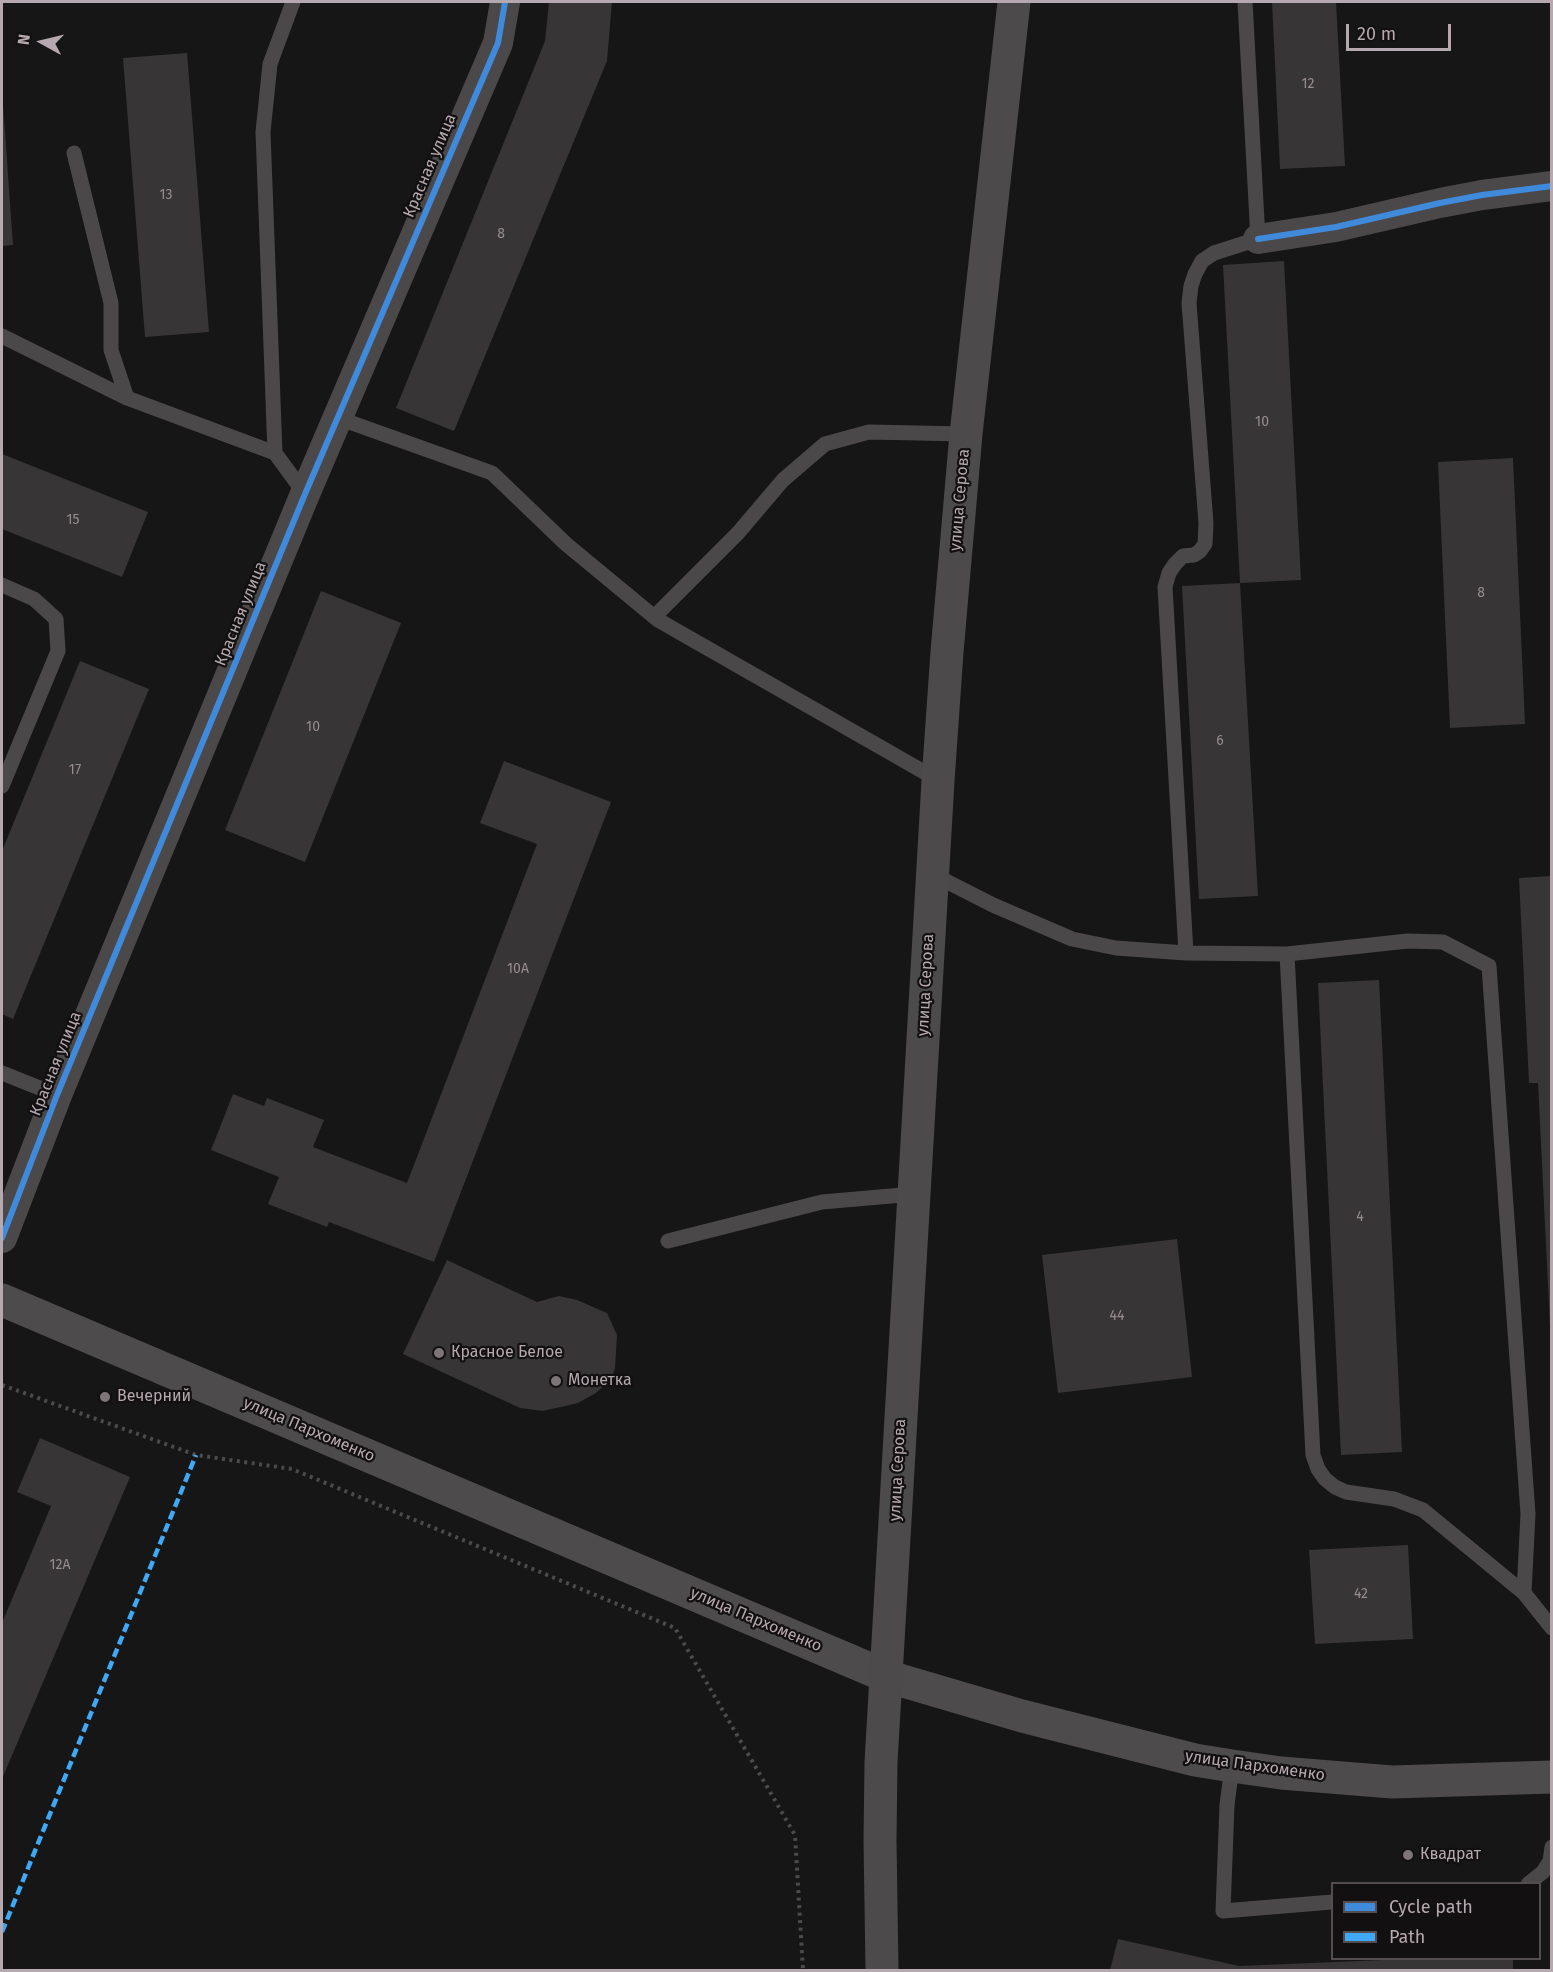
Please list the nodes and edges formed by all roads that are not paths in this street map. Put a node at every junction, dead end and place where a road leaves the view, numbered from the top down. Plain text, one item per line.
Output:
1 (293, 2) edge
2 (505, 2) edge
3 (1014, 2) edge
4 (1245, 2) edge
5 (74, 153) dead end
6 (1551, 186) edge
7 (1258, 239) junction
8 (2, 336) edge
9 (127, 398) junction
10 (338, 418) junction
11 (966, 434) junction
12 (275, 453) junction
13 (304, 494) junction
14 (2, 585) edge
15 (654, 617) junction
16 (938, 780) junction
17 (2, 786) edge
18 (932, 874) junction
19 (1186, 953) junction
20 (1287, 954) junction
21 (2, 1072) edge
22 (57, 1095) junction
23 (914, 1194) junction
24 (2, 1238) edge
25 (668, 1241) dead end
26 (2, 1300) edge
27 (1524, 1593) junction
28 (1551, 1628) edge
29 (886, 1676) junction
30 (1232, 1766) junction
31 (1551, 1777) edge
32 (1551, 1846) edge
33 (1530, 1882) edge
34 (1331, 1902) edge
35 (882, 1971) edge

1 - 12 lane
2 - 10 street, Красная улица
3 - 11 main road, улица Серова
4 - 7 lane
5 - 9 lane
6 - 7 street
7 - 19 lane
8 - 9 lane
9 - 12 lane
10 - 13 street, Красная улица
10 - 15 lane
11 - 15 lane
11 - 16 main road, улица Серова
12 - 13 lane
13 - 22 street, Красная улица
14 - 17 lane
15 - 16 lane
16 - 18 main road, улица Серова
18 - 19 lane
18 - 23 main road, улица Серова
19 - 20 lane
20 - 27 lane
20 - 27 lane
21 - 22 lane
22 - 24 street, Красная улица
23 - 25 lane
23 - 29 main road, улица Серова
26 - 29 main road, улица Пархоменко
27 - 28 lane
29 - 30 main road, улица Пархоменко
29 - 35 main road, улица Серова
30 - 31 main road, улица Пархоменко
30 - 34 lane
32 - 33 lane

